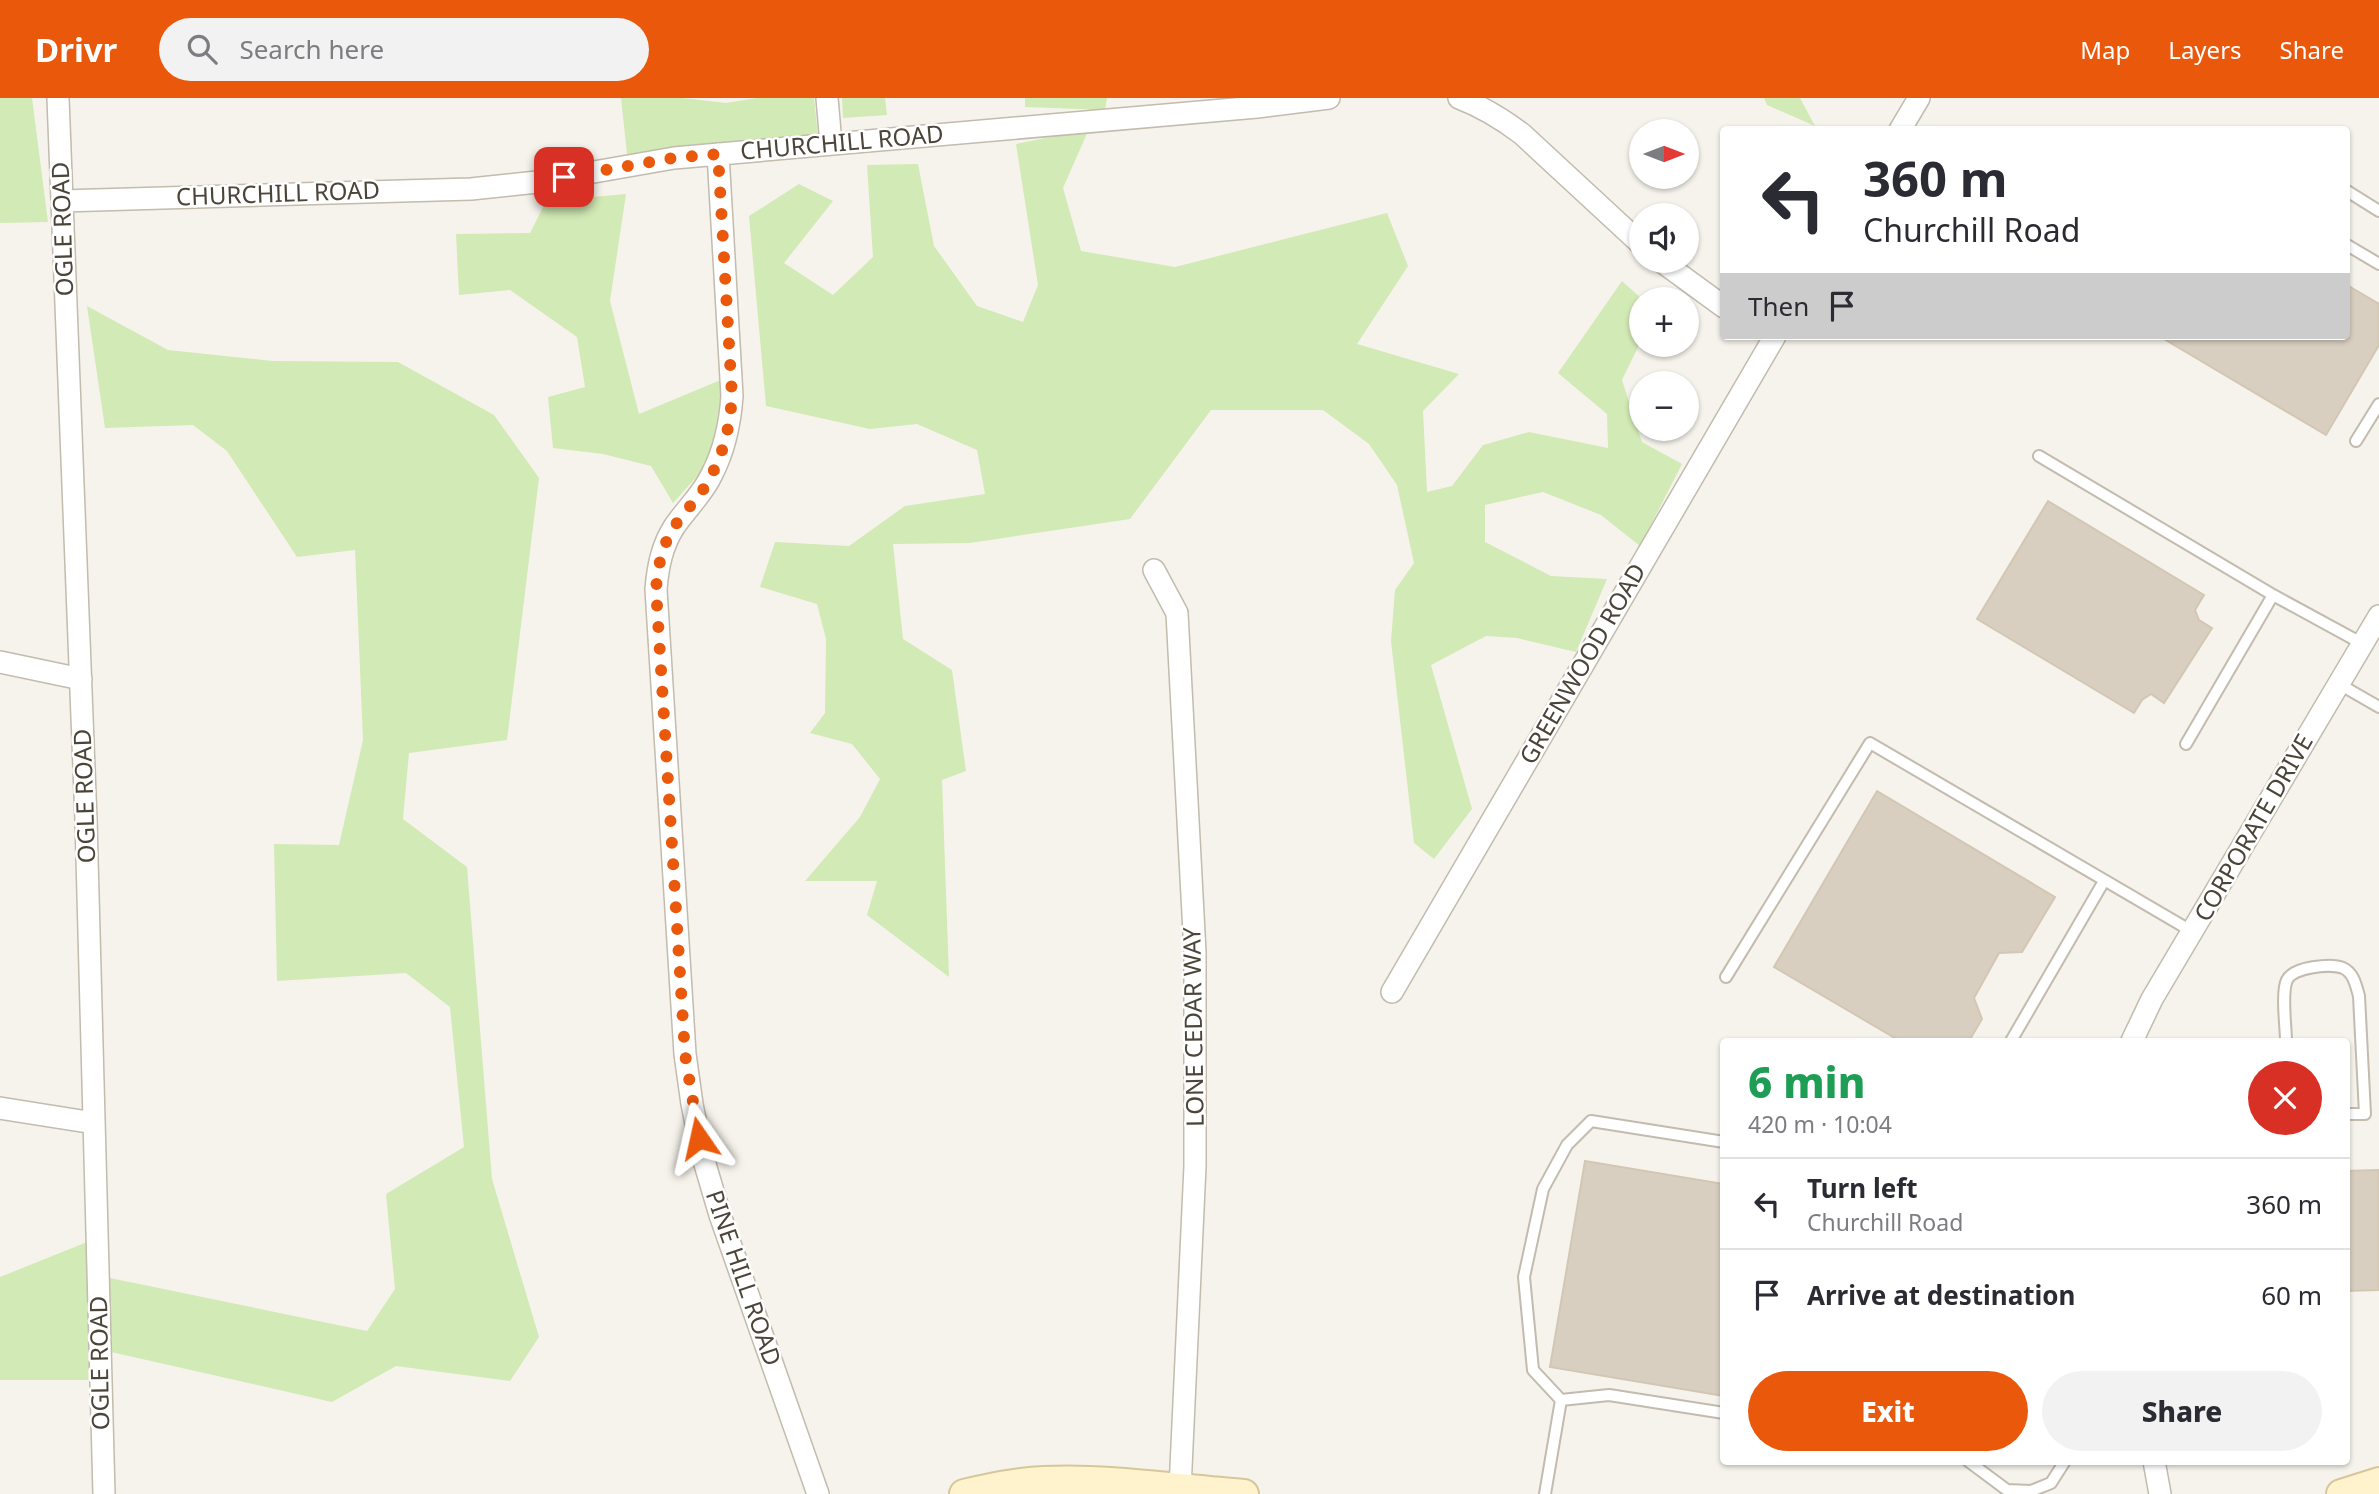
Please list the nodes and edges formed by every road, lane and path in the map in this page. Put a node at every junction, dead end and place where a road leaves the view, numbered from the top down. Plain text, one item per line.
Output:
1 (58, 98) edge
2 (827, 98) edge
3 (1329, 98) edge
4 (1460, 98) edge
5 (1919, 98) edge
6 (1902, 126) edge
7 (831, 144) junction
8 (718, 154) junction
9 (2350, 193) edge
10 (62, 201) junction
11 (2379, 211) edge
12 (1629, 233) edge
13 (2350, 247) edge
14 (2379, 264) edge
15 (1677, 273) edge
16 (1720, 304) edge
17 (1769, 340) edge
18 (2379, 404) edge
19 (2356, 441) dead end
20 (2039, 456) dead end
21 (1154, 570) dead end
22 (2273, 595) junction
23 (2379, 616) edge
24 (2363, 644) junction
25 (0, 662) edge
26 (81, 679) junction
27 (2339, 684) junction
28 (2379, 707) edge
29 (2186, 744) dead end
30 (2104, 881) junction
31 (2193, 932) junction
32 (1726, 977) dead end
33 (1392, 992) dead end
34 (2013, 1038) edge
35 (2133, 1038) edge
36 (2286, 1038) edge
37 (0, 1108) edge
38 (2350, 1114) edge
39 (94, 1123) junction
40 (1720, 1141) edge
41 (1561, 1400) junction
42 (1720, 1412) edge
43 (1973, 1465) edge
44 (2062, 1465) edge
45 (2155, 1465) edge
46 (2379, 1482) edge
47 (1180, 1489) junction
48 (104, 1494) edge
49 (818, 1494) edge
50 (964, 1494) edge
51 (1244, 1494) edge
52 (1545, 1494) edge
53 (2160, 1494) edge
54 (2341, 1494) edge

1 - 10 street, OGLE ROAD
2 - 7 street
3 - 7 street, CHURCHILL ROAD
4 - 12 street
5 - 6 street
7 - 8 street, CHURCHILL ROAD
8 - 10 street, CHURCHILL ROAD
8 - 49 street, PINE HILL ROAD
9 - 11 lane
10 - 26 street, OGLE ROAD
13 - 14 lane
15 - 16 street
17 - 33 street, GREENWOOD ROAD
18 - 19 lane
20 - 22 lane
21 - 47 street, LONE CEDAR WAY
22 - 24 lane
22 - 29 lane
23 - 24 street, CORPORATE DRIVE
24 - 27 street, CORPORATE DRIVE
25 - 26 street
26 - 39 street, OGLE ROAD
27 - 28 lane
27 - 31 street, CORPORATE DRIVE
30 - 31 lane
30 - 32 lane
30 - 34 lane
31 - 35 street, CORPORATE DRIVE
36 - 38 lane
37 - 39 street
39 - 48 street, OGLE ROAD
40 - 41 lane
41 - 42 lane
41 - 52 lane
43 - 44 lane
45 - 53 street
46 - 54 main road
47 - 50 main road
47 - 51 main road

